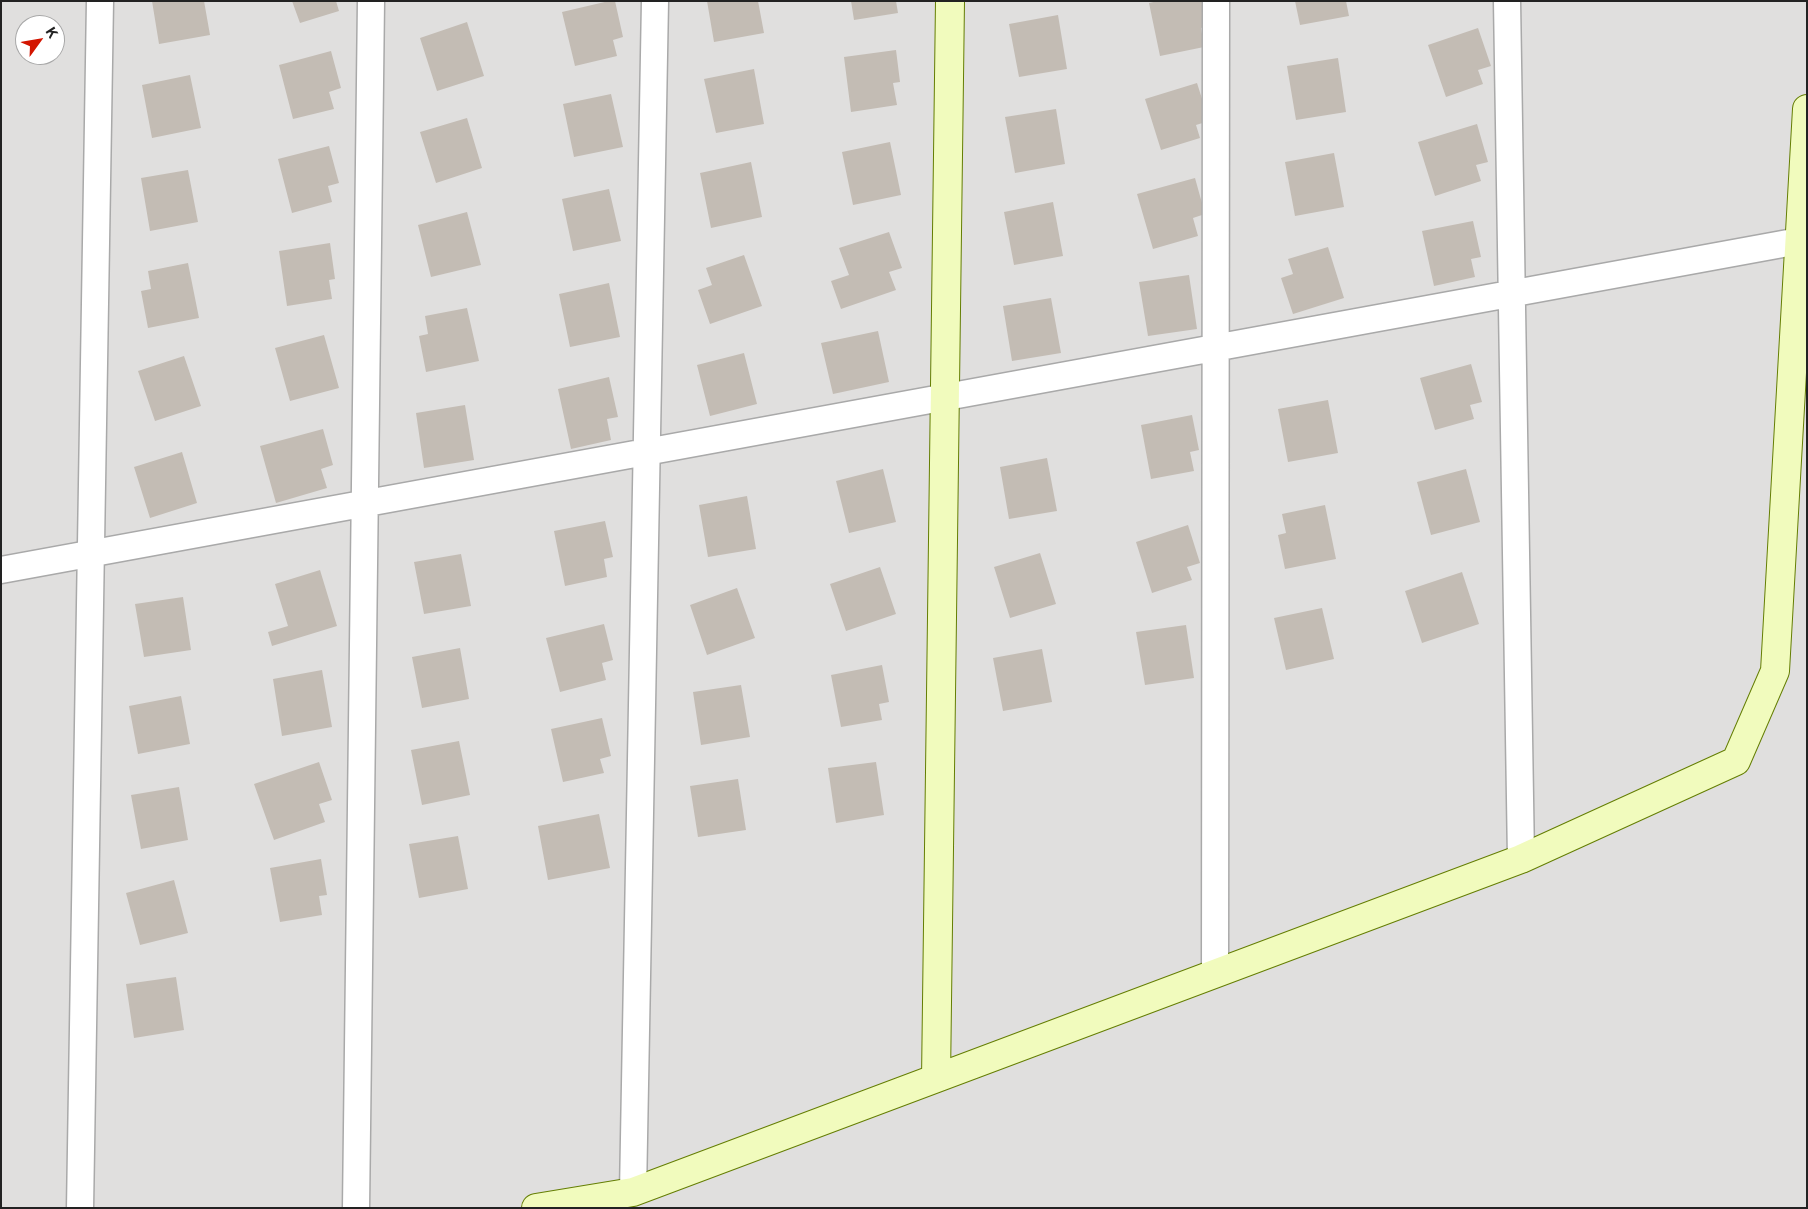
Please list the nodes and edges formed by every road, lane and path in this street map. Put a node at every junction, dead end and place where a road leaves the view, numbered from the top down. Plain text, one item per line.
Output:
1 (100, 1) edge
2 (370, 1) edge
3 (655, 1) edge
4 (950, 1) edge
5 (1216, 1) edge
6 (1507, 1) edge
7 (1807, 109) edge
8 (1799, 241) junction
9 (1512, 294) junction
10 (1216, 348) junction
11 (945, 397) junction
12 (647, 452) junction
13 (365, 503) junction
14 (90, 554) junction
15 (1, 570) edge
16 (1521, 859) junction
17 (1216, 973) junction
18 (936, 1078) junction
19 (633, 1192) junction
20 (80, 1208) edge
21 (356, 1208) edge
22 (536, 1208) edge

1 - 14 street
2 - 13 street
3 - 12 street
4 - 11 street
5 - 10 street
6 - 9 street
7 - 8 street
8 - 9 street
8 - 16 street
9 - 10 street
9 - 16 street
10 - 11 street
10 - 17 street
11 - 12 street
11 - 18 street
12 - 13 street
12 - 19 street
13 - 14 street
13 - 21 street
14 - 15 street
14 - 20 street
16 - 17 street
17 - 18 street
18 - 19 street
19 - 22 street

